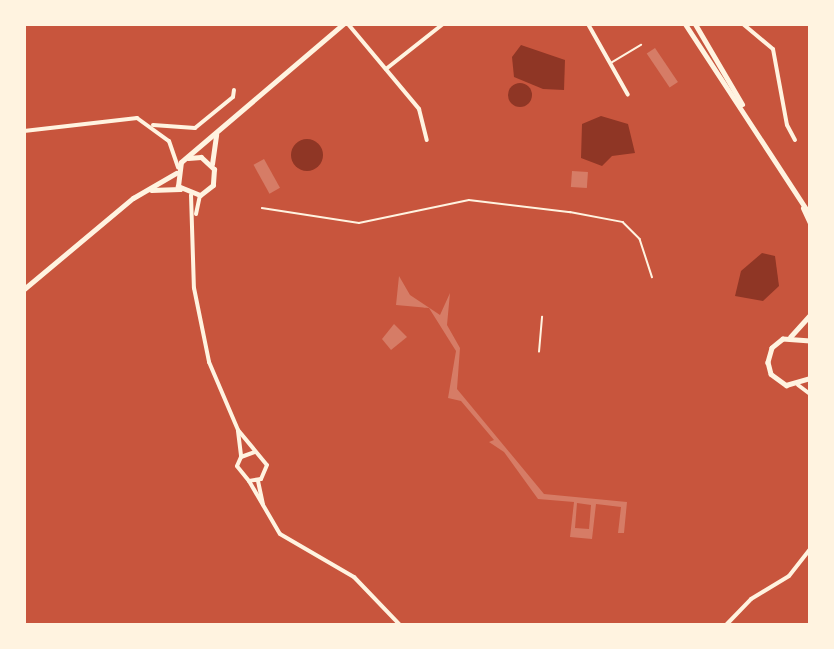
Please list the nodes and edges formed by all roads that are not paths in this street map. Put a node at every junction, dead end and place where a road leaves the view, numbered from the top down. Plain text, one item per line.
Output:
1 (343, 24) edge
2 (348, 24) edge
3 (442, 24) edge
4 (588, 24) edge
5 (685, 24) edge
6 (695, 24) edge
7 (743, 24) edge
8 (641, 45) dead end
9 (609, 64) junction
10 (386, 69) junction
11 (234, 90) dead end
12 (628, 95) dead end
13 (153, 125) junction
14 (24, 131) edge
15 (216, 132) junction
16 (427, 140) dead end
17 (762, 140) junction
18 (795, 140) dead end
19 (188, 158) junction
20 (212, 164) junction
21 (177, 170) junction
22 (181, 189) junction
23 (149, 190) junction
24 (191, 195) junction
25 (200, 195) junction
26 (801, 201) junction
27 (262, 208) dead end
28 (810, 215) edge
29 (195, 218) junction
30 (810, 223) edge
31 (652, 277) dead end
32 (24, 288) edge
33 (810, 315) edge
34 (542, 317) dead end
35 (790, 338) junction
36 (808, 342) edge
37 (539, 352) dead end
38 (810, 378) edge
39 (798, 385) junction
40 (810, 394) edge
41 (238, 430) junction
42 (255, 452) junction
43 (241, 457) junction
44 (249, 481) junction
45 (258, 481) junction
46 (264, 511) junction
47 (810, 549) edge
48 (400, 625) edge
49 (726, 625) edge

1 - 15 main road
2 - 10 street
3 - 10 street
4 - 9 street
5 - 17 main road
6 - 17 main road
7 - 18 street
8 - 9 lane
9 - 12 street
10 - 16 street
11 - 13 street
13 - 14 street
13 - 21 street
15 - 19 main road
15 - 20 main road
17 - 26 main road
19 - 20 main road
19 - 21 main road
20 - 25 main road
21 - 22 main road
21 - 23 main road
22 - 23 main road
22 - 24 main road
23 - 32 main road
24 - 25 main road
24 - 29 street
25 - 29 street
26 - 28 main road
26 - 30 main road
27 - 31 lane
29 - 41 street
33 - 35 main road
34 - 37 lane
35 - 36 street
35 - 39 street
38 - 39 street
39 - 40 street
41 - 42 street
41 - 43 street
42 - 43 street
42 - 45 street
43 - 44 street
44 - 45 street
44 - 46 street
45 - 46 street
46 - 48 street
47 - 49 street

